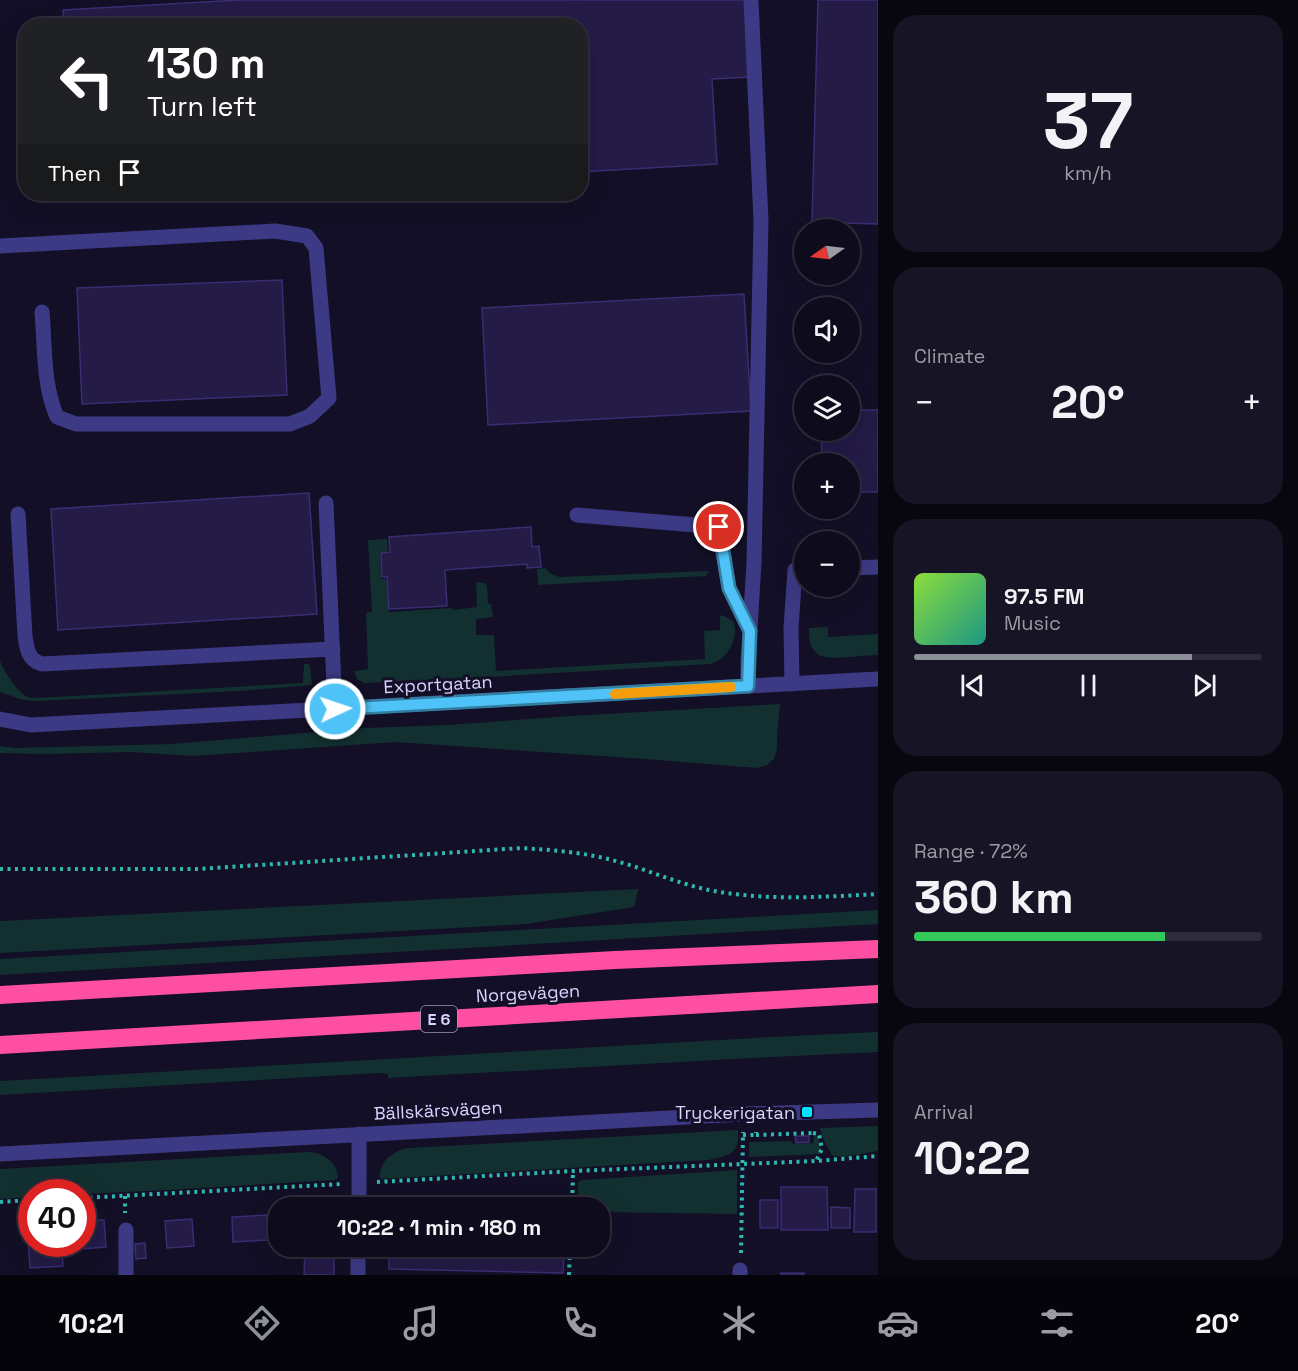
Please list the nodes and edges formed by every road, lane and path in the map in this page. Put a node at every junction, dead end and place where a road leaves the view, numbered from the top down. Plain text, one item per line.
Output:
1 (751, 0) edge
2 (0, 246) edge
3 (42, 312) dead end
4 (326, 503) dead end
5 (18, 514) dead end
6 (577, 515) dead end
7 (878, 567) edge
8 (860, 568) edge
9 (794, 584) edge
10 (750, 631) junction
11 (333, 649) junction
12 (878, 679) edge
13 (792, 684) junction
14 (748, 686) junction
15 (335, 709) junction
16 (0, 719) edge
17 (0, 869) edge
18 (878, 894) edge
19 (878, 949) edge
20 (0, 994) edge
21 (878, 994) edge
22 (0, 1045) edge
23 (878, 1110) edge
24 (743, 1114) junction
25 (359, 1134) junction
26 (743, 1135) junction
27 (0, 1154) edge
28 (877, 1157) edge
29 (816, 1161) junction
30 (743, 1163) junction
31 (573, 1171) junction
32 (360, 1183) junction
33 (96, 1197) edge
34 (359, 1197) edge
35 (572, 1197) edge
36 (18, 1201) edge
37 (0, 1202) edge
38 (126, 1230) dead end
39 (358, 1257) edge
40 (570, 1257) edge
41 (740, 1272) edge
42 (126, 1275) edge
43 (358, 1275) edge
44 (569, 1275) edge

1 - 10 street
2 - 3 street
4 - 11 street
5 - 11 street
6 - 10 street
7 - 8 street
9 - 13 street
10 - 14 street
11 - 15 street
12 - 13 street, Exportgatan
13 - 14 street, Exportgatan
14 - 15 street, Exportgatan
15 - 16 street, Exportgatan
17 - 18 path
19 - 20 highway, Norgevägen
21 - 22 highway, Norgevägen / E 6
23 - 24 street, Bällskärsvägen
24 - 25 street, Bällskärsvägen
24 - 26 path
25 - 27 street, Bällskärsvägen
25 - 32 street
26 - 29 path
26 - 30 path
28 - 29 path
29 - 30 path
30 - 31 path
30 - 41 path
31 - 32 path
31 - 35 path
32 - 33 path
32 - 34 street
36 - 37 path
38 - 42 street
39 - 43 street
40 - 44 path

